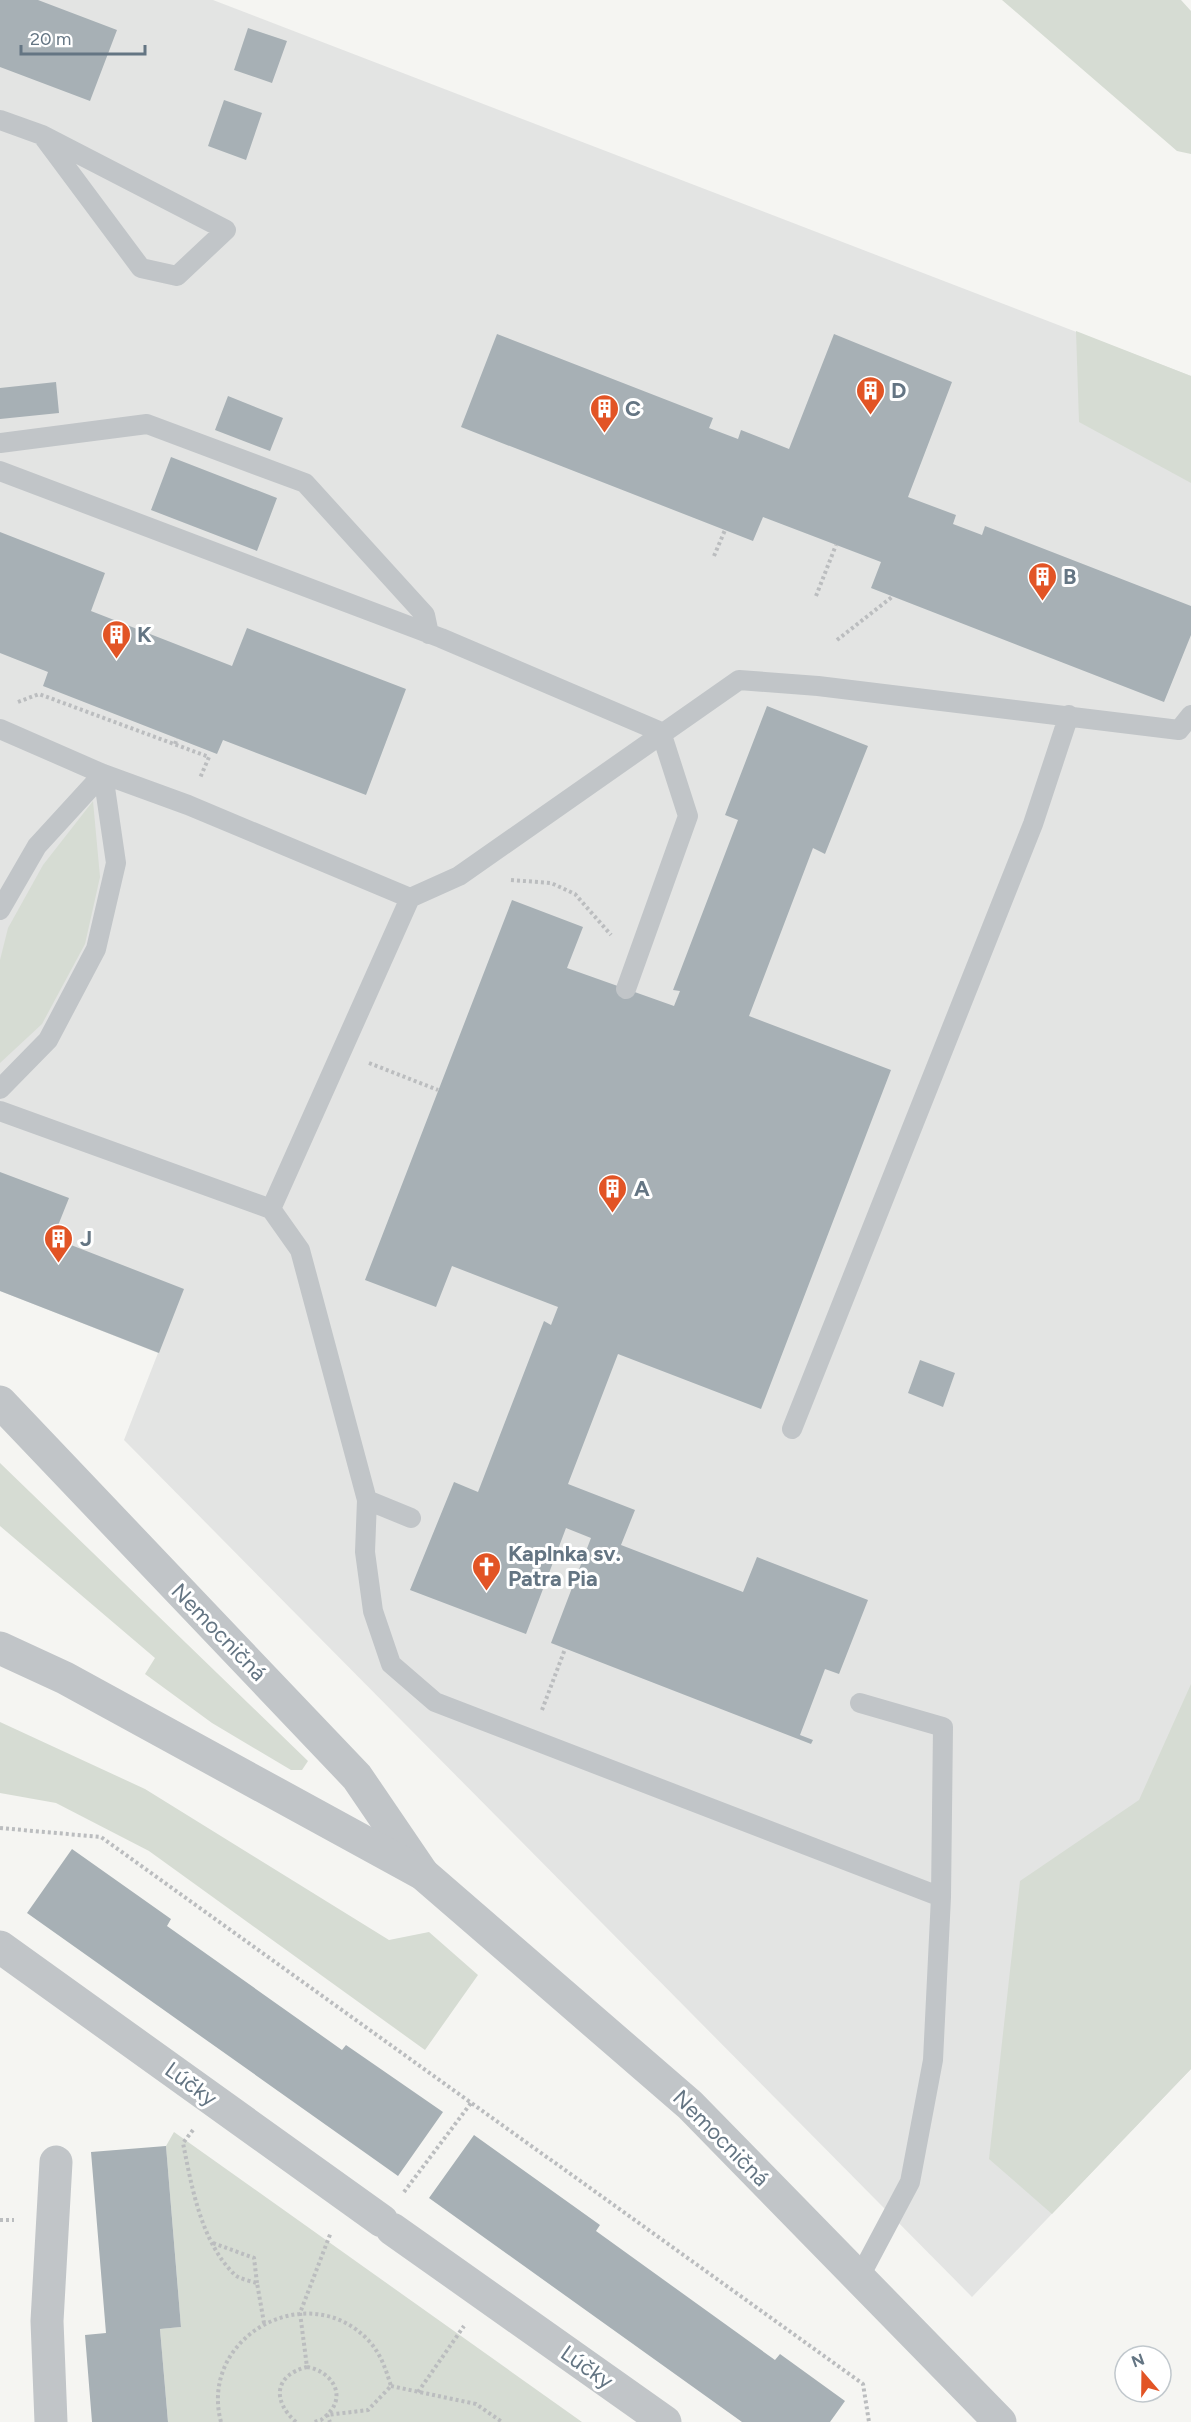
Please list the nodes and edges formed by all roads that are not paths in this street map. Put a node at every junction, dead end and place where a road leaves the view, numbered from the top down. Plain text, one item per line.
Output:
1 (0, 120) edge
2 (42, 135) junction
3 (0, 443) edge
4 (0, 471) edge
5 (429, 634) junction
6 (1069, 715) junction
7 (1191, 715) edge
8 (0, 729) edge
9 (661, 732) junction
10 (103, 774) junction
11 (410, 898) junction
12 (0, 910) edge
13 (626, 989) dead end
14 (0, 1089) edge
15 (0, 1111) edge
16 (271, 1209) junction
17 (0, 1402) edge
18 (792, 1429) dead end
19 (367, 1500) junction
20 (411, 1518) dead end
21 (0, 1648) edge
22 (860, 1703) dead end
23 (423, 1874) junction
24 (941, 1897) junction
25 (0, 1947) edge
26 (56, 2162) dead end
27 (859, 2278) junction
28 (51, 2422) edge
29 (664, 2422) edge
30 (1000, 2422) edge

1 - 2 lane
2 - 2 lane
3 - 5 lane
4 - 5 lane
5 - 9 lane
6 - 7 lane
6 - 9 lane
6 - 18 lane
8 - 10 lane
9 - 11 lane
9 - 13 lane
10 - 11 lane
10 - 12 lane
10 - 14 lane
11 - 16 lane
15 - 16 lane
16 - 19 lane
17 - 23 street, Nemocničná
19 - 20 lane
19 - 24 lane
21 - 23 street, Nemocničná
22 - 24 lane
23 - 27 street, Nemocničná
24 - 27 lane
25 - 29 street, Lúčky
26 - 28 street
27 - 30 street, Nemocničná

